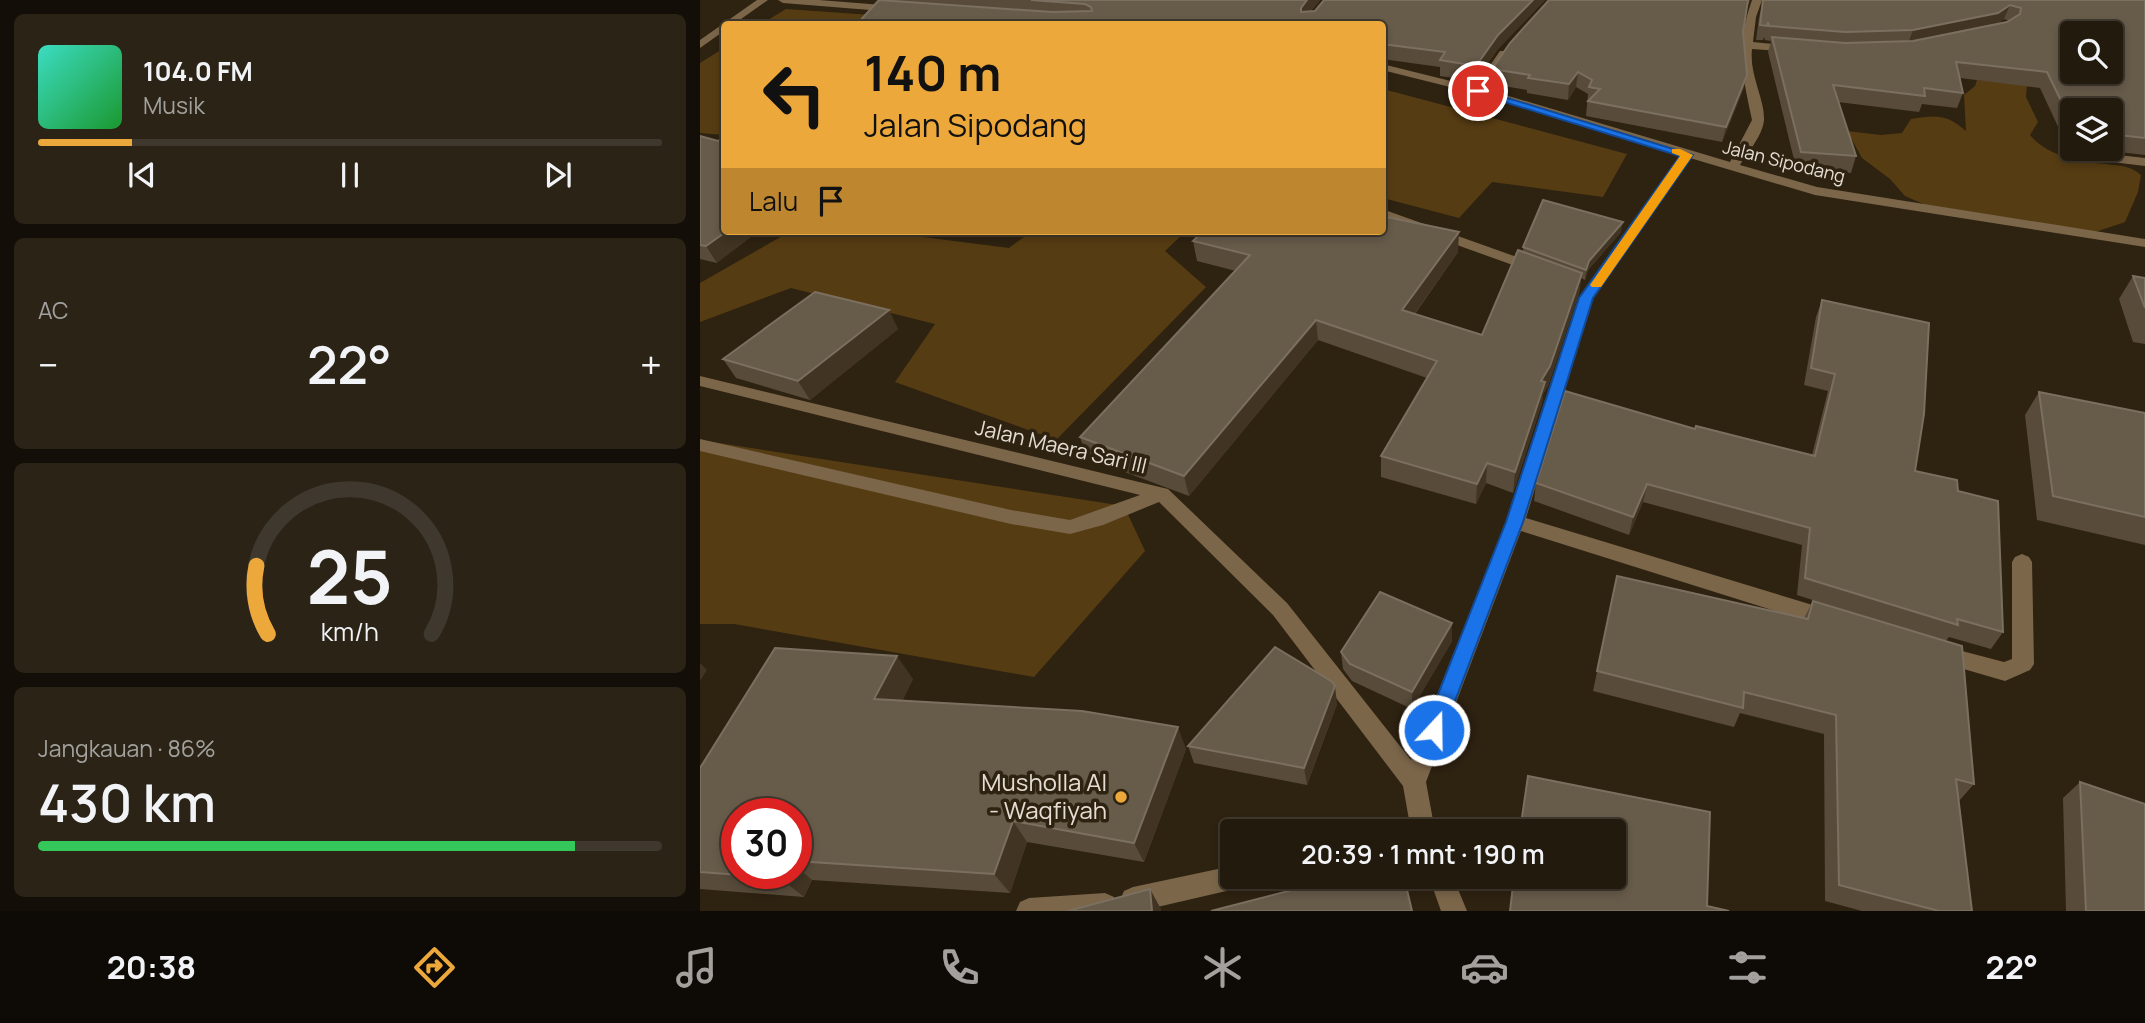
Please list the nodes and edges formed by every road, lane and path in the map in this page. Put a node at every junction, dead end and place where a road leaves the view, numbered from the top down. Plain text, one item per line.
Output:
1 (763, 0) edge
2 (783, 0) edge
3 (1756, 0) edge
4 (905, 9) edge
5 (734, 21) edge
6 (721, 30) edge
7 (1747, 44) junction
8 (700, 45) edge
9 (1511, 47) edge
10 (1810, 50) edge
11 (1386, 67) edge
12 (1478, 91) junction
13 (1687, 155) junction
14 (2123, 160) edge
15 (2145, 162) edge
16 (1733, 167) junction
17 (1386, 214) edge
18 (2145, 243) edge
19 (1553, 275) edge
20 (700, 381) edge
21 (700, 445) edge
22 (1162, 494) junction
23 (1515, 522) junction
24 (2022, 562) dead end
25 (1847, 625) edge
26 (1926, 649) edge
27 (1414, 782) junction
28 (1421, 819) edge
29 (1220, 881) edge
30 (1446, 889) edge
31 (1029, 911) edge
32 (1454, 911) edge

1 - 5 street
2 - 4 street
3 - 7 street
6 - 8 street
7 - 10 street
7 - 16 street
9 - 12 street
11 - 12 street, Jalan Sipodang
12 - 13 street, Jalan Sipodang
13 - 16 street, Jalan Sipodang
13 - 23 street
14 - 15 street
16 - 18 street, Jalan Sipodang
17 - 19 street
20 - 22 street, Jalan Maera Sari III
21 - 22 street
22 - 27 street, Jalan Maera Sari III
23 - 25 street
23 - 27 street
24 - 26 street
27 - 28 street
29 - 31 street
30 - 32 street

